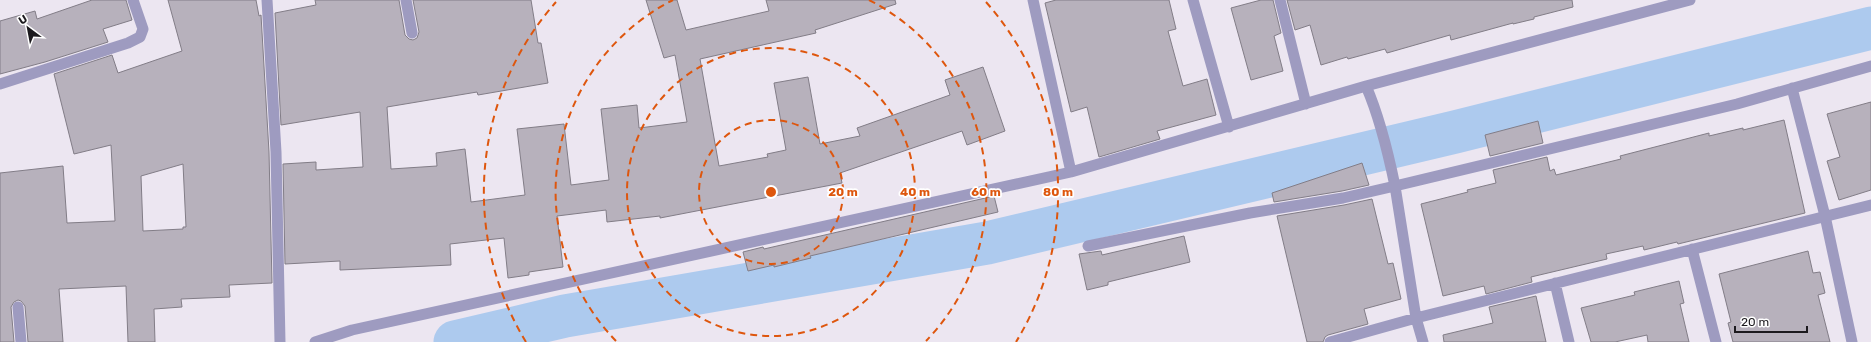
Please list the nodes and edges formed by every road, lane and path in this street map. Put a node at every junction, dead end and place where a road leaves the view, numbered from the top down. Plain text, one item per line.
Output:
1 (133, 0) edge
2 (267, 0) edge
3 (406, 0) edge
4 (1033, 0) edge
5 (1192, 0) edge
6 (1280, 0) edge
7 (1690, 0) edge
8 (412, 33) dead end
9 (1871, 66) edge
10 (0, 84) edge
11 (1366, 86) junction
12 (1792, 88) junction
13 (1306, 104) junction
14 (1229, 127) junction
15 (1071, 172) junction
16 (1396, 186) junction
17 (1871, 204) edge
18 (1825, 216) junction
19 (1088, 246) dead end
20 (1692, 249) junction
21 (1555, 283) junction
22 (18, 307) dead end
23 (1416, 318) junction
24 (21, 342) edge
25 (280, 342) edge
26 (315, 342) edge
27 (1330, 342) edge
28 (1423, 342) edge
29 (1569, 342) edge
30 (1716, 342) edge
31 (1852, 342) edge

1 - 10 street
2 - 25 street
3 - 8 street
4 - 15 street
5 - 14 street
6 - 13 street
7 - 11 street
9 - 12 street
11 - 13 street
11 - 16 street
12 - 16 street
12 - 18 street
13 - 14 street
14 - 15 street
15 - 26 street
16 - 19 street
16 - 23 street
17 - 18 street
18 - 20 street
18 - 31 street
20 - 21 street
20 - 30 street
21 - 23 street
21 - 29 street
22 - 24 street
23 - 27 street
23 - 28 street

